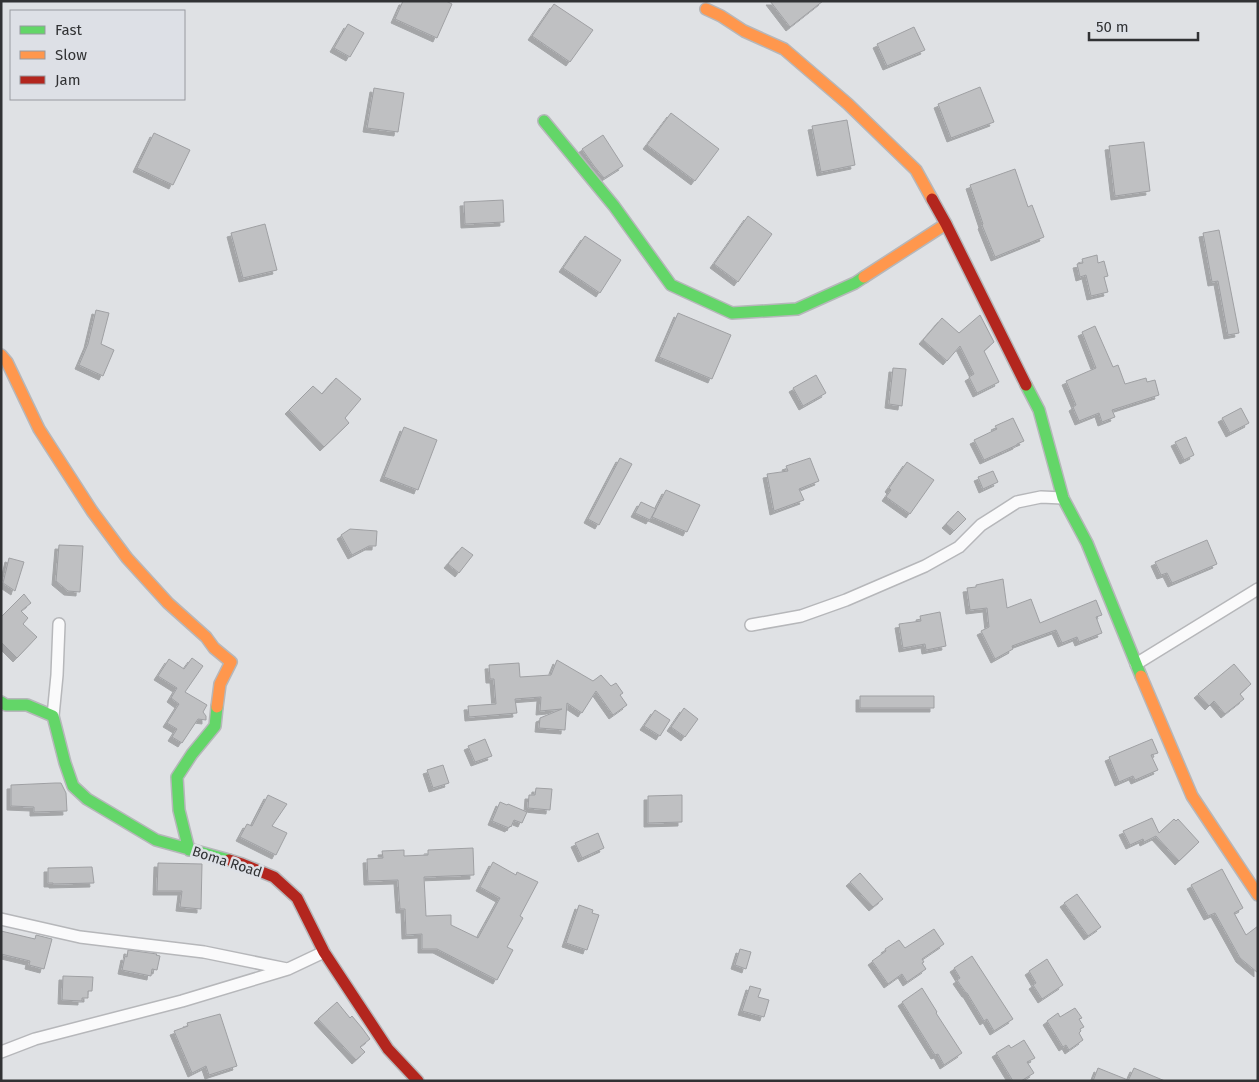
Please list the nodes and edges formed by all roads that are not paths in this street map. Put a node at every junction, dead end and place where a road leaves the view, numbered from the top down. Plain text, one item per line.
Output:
1 (706, 9) dead end
2 (544, 121) dead end
3 (946, 224) junction
4 (1, 355) edge
5 (1063, 498) junction
6 (1258, 589) edge
7 (58, 624) dead end
8 (751, 625) dead end
9 (1136, 664) junction
10 (1, 702) edge
11 (53, 716) junction
12 (189, 850) junction
13 (1258, 895) edge
14 (1, 918) edge
15 (324, 952) junction
16 (288, 969) junction
17 (1, 1052) edge
18 (418, 1081) edge

1 - 3 street
2 - 3 street
3 - 5 street
4 - 12 street
5 - 8 street
5 - 9 street
6 - 9 street
7 - 11 street
9 - 13 street
10 - 11 street
11 - 12 street, Boma Road
12 - 15 street, Boma Road
14 - 16 street
15 - 16 street
15 - 18 street, Boma Road
16 - 17 street

